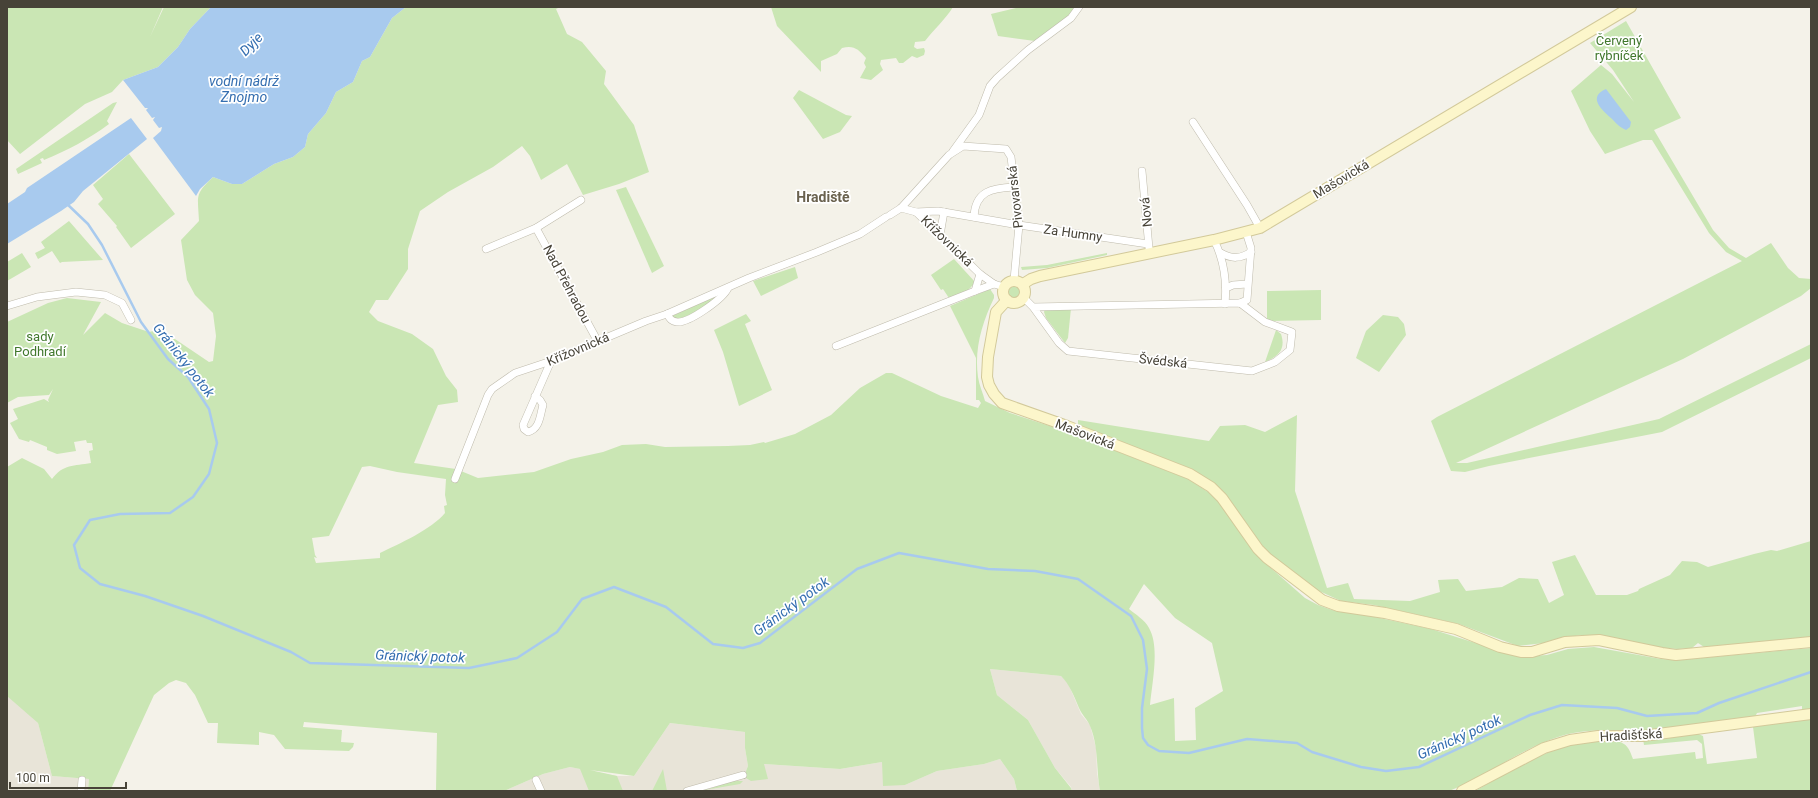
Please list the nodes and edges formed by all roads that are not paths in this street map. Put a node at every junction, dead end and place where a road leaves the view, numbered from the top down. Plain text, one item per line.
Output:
1 (1079, 7) edge
2 (1631, 7) edge
3 (1193, 122) dead end
4 (949, 155) junction
5 (1142, 171) dead end
6 (1014, 187) junction
7 (581, 200) dead end
8 (901, 208) junction
9 (916, 212) junction
10 (944, 212) junction
11 (974, 217) junction
12 (1019, 225) junction
13 (536, 228) junction
14 (1260, 228) junction
15 (1246, 232) junction
16 (940, 235) junction
17 (1214, 240) junction
18 (1149, 248) junction
19 (486, 249) dead end
20 (1221, 252) junction
21 (1251, 252) junction
22 (980, 274) junction
23 (1019, 282) junction
24 (1247, 284) junction
25 (999, 286) junction
26 (728, 288) junction
27 (1226, 288) junction
28 (975, 291) junction
29 (1024, 298) junction
30 (1007, 300) junction
31 (1240, 303) junction
32 (1225, 304) junction
33 (7, 306) edge
34 (1033, 307) junction
35 (667, 314) junction
36 (131, 320) dead end
37 (597, 340) junction
38 (836, 346) dead end
39 (551, 361) junction
40 (535, 396) dead end
41 (455, 479) dead end
42 (1811, 642) edge
43 (1811, 714) edge
44 (744, 775) dead end
45 (82, 780) dead end
46 (536, 780) dead end
47 (81, 791) edge
48 (541, 791) edge
49 (687, 791) edge
50 (1462, 791) edge

1 - 4 street
2 - 14 street, Mašovická
3 - 14 street
4 - 6 street, Pivovarská
4 - 8 street, Pivovarská
5 - 18 street, Nová
6 - 11 street
6 - 12 street, Pivovarská
7 - 13 street
8 - 9 street, Křížovnická
8 - 26 street, Křížovnická
9 - 10 street, Za Humny
9 - 16 street, Křížovnická
10 - 11 street, Za Humny
10 - 16 street
11 - 12 street, Za Humny
12 - 18 street, Za Humny
12 - 23 street, Pivovarská
13 - 19 street
13 - 37 street, Nad Přehradou
14 - 15 street, Mašovická
15 - 17 street, Mašovická
15 - 21 street
16 - 22 street, Křížovnická
17 - 18 street, Mašovická
17 - 20 street
18 - 23 street, Mašovická
20 - 21 street
20 - 27 street
21 - 24 street
22 - 25 street, Křížovnická
22 - 28 street
23 - 25 street, Mašovická
23 - 29 street
24 - 27 street
24 - 31 street
25 - 28 street
25 - 30 street
26 - 35 street, Křížovnická
26 - 35 street, Křížovnická
27 - 32 street
28 - 38 street
29 - 30 street
29 - 34 street, Švédská
30 - 42 street, Mašovická
31 - 32 street
31 - 34 street, Švédská
32 - 34 street
33 - 36 street
35 - 37 street, Křížovnická
37 - 39 street, Křížovnická
39 - 40 street
39 - 41 street, Křížovnická
43 - 50 street, Hradišťská
44 - 49 street
45 - 47 street
46 - 48 street

